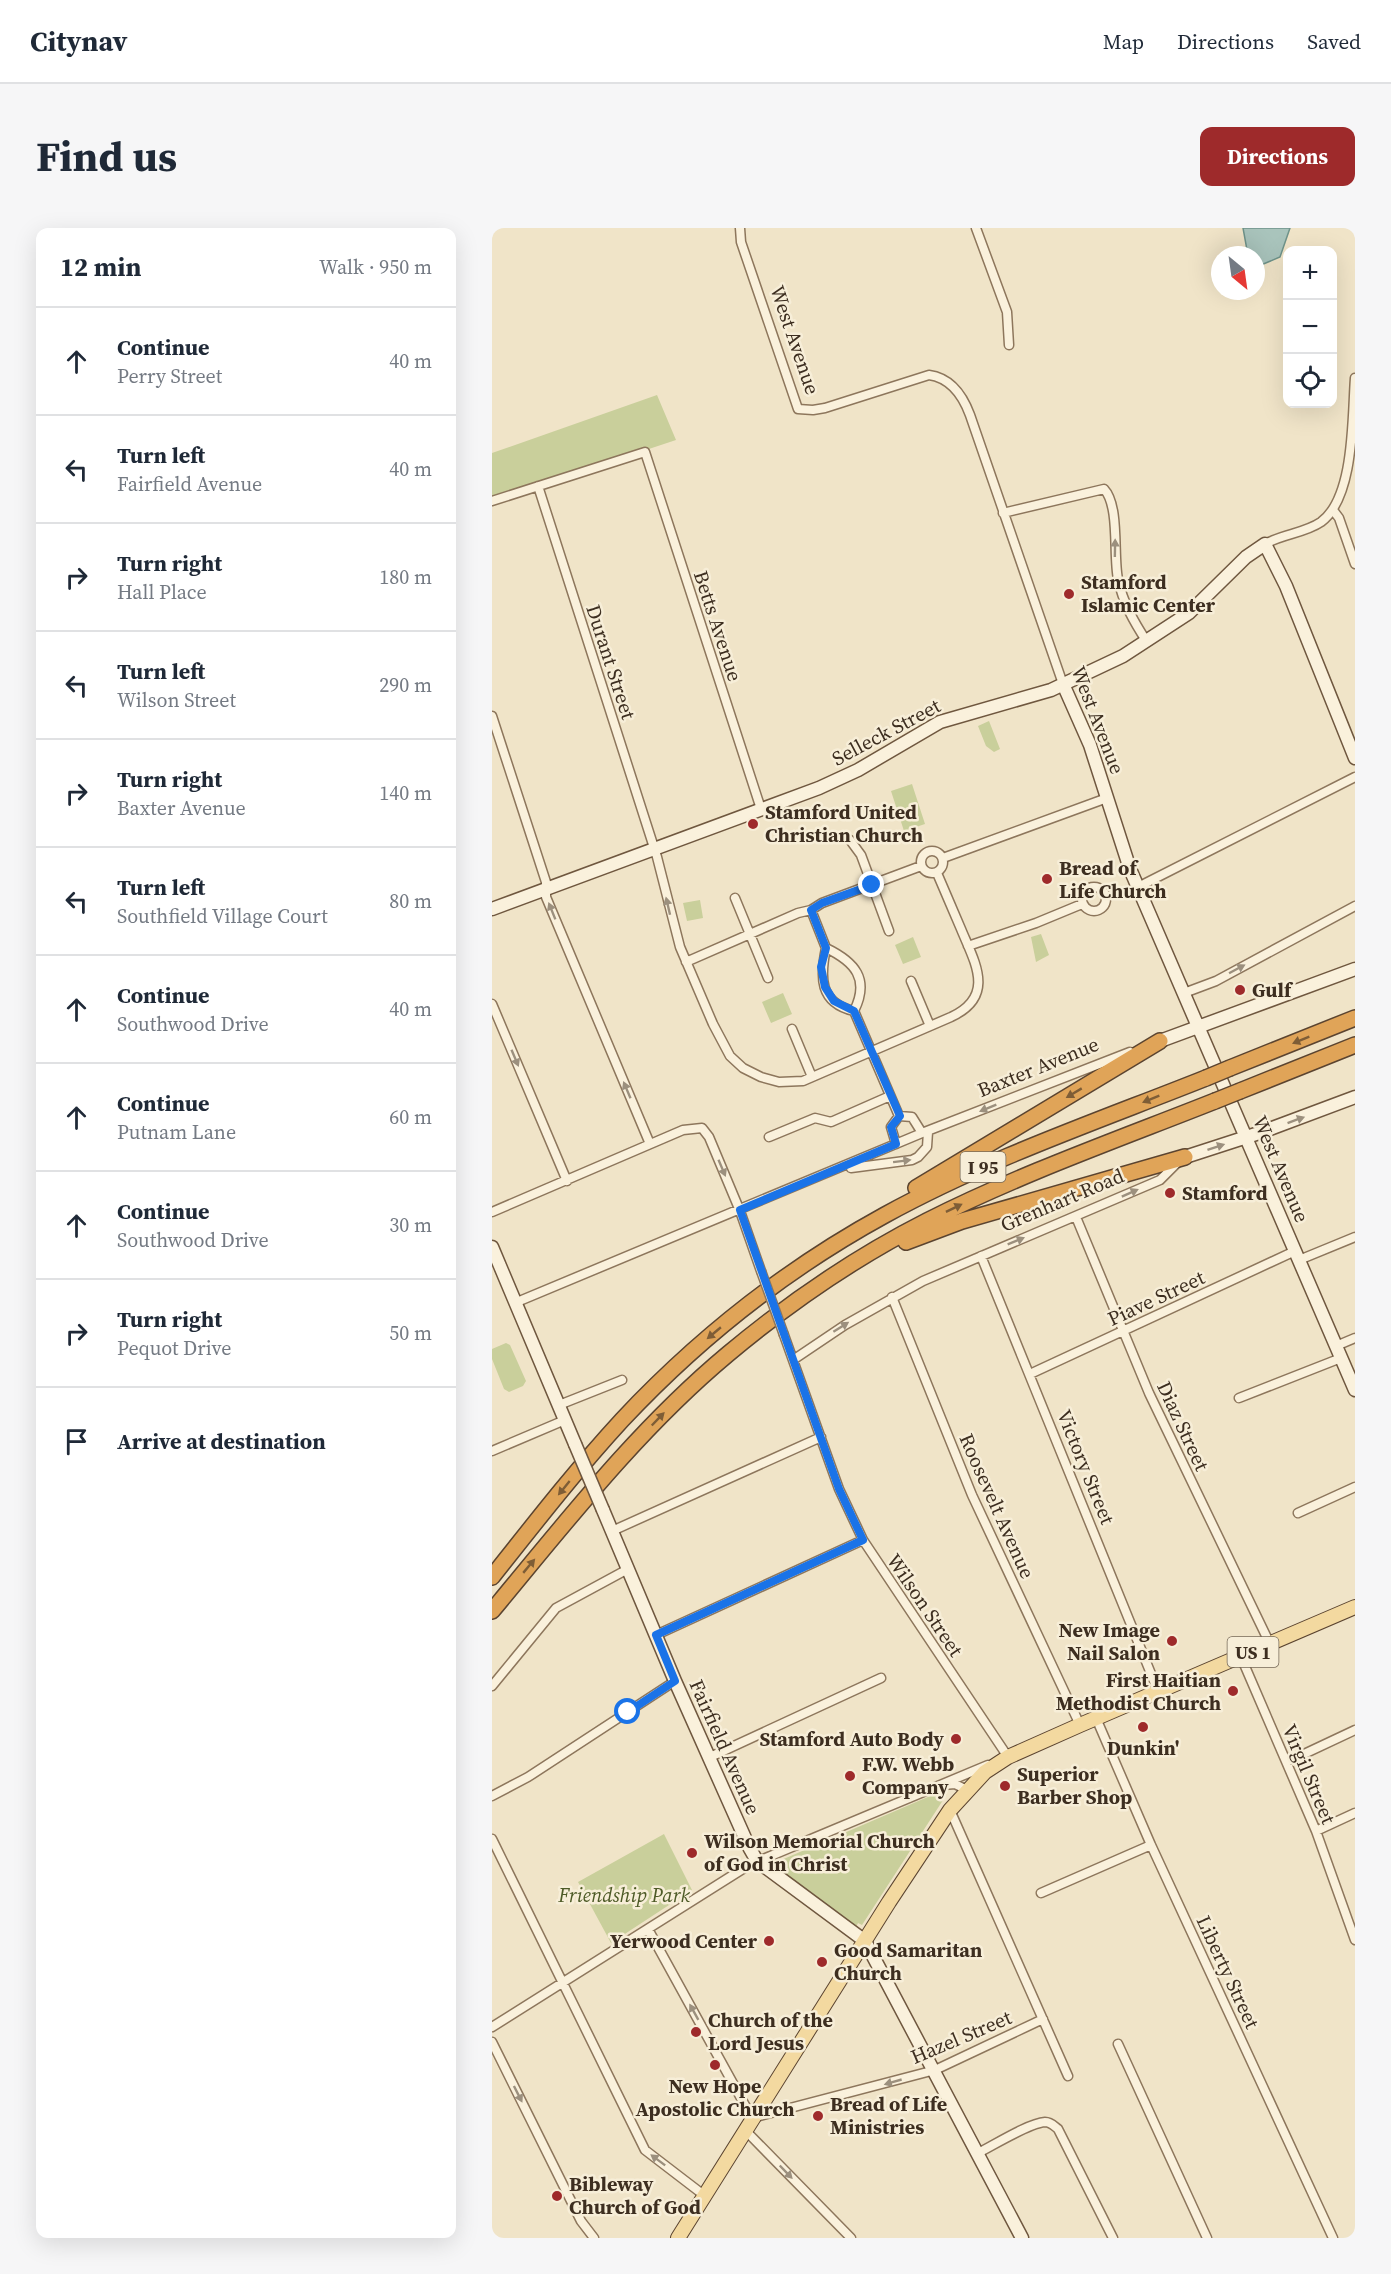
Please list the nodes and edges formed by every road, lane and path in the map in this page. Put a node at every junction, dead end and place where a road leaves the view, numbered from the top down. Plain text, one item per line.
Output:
1 (740, 228) edge
2 (976, 228) edge
3 (1009, 345) dead end
4 (1355, 378) edge
5 (538, 486) junction
6 (492, 501) edge
7 (1333, 510) junction
8 (1003, 513) junction
9 (1265, 544) junction
10 (1355, 564) edge
11 (1147, 642) junction
12 (1063, 684) junction
13 (492, 716) edge
14 (1355, 758) edge
15 (1355, 777) edge
16 (1107, 798) junction
17 (760, 809) junction
18 (850, 840) dead end
19 (654, 849) junction
20 (943, 858) junction
21 (921, 866) junction
22 (937, 873) junction
23 (872, 885) junction
24 (1138, 887) junction
25 (546, 889) junction
26 (735, 898) dead end
27 (1082, 904) dead end
28 (1355, 906) edge
29 (492, 909) edge
30 (811, 910) junction
31 (889, 931) dead end
32 (750, 934) junction
33 (968, 946) junction
34 (826, 948) junction
35 (686, 962) junction
36 (1355, 969) edge
37 (768, 978) dead end
38 (911, 981) dead end
39 (1184, 993) junction
40 (492, 1004) edge
41 (854, 1011) junction
42 (1355, 1018) edge
43 (930, 1026) junction
44 (1198, 1028) junction
45 (792, 1029) dead end
46 (1160, 1041) junction
47 (1355, 1045) edge
48 (872, 1052) junction
49 (812, 1077) junction
50 (891, 1096) junction
51 (1355, 1097) edge
52 (900, 1116) junction
53 (925, 1132) junction
54 (769, 1137) dead end
55 (1246, 1137) junction
56 (650, 1144) junction
57 (896, 1144) junction
58 (1185, 1157) junction
59 (824, 1175) junction
60 (567, 1181) junction
61 (740, 1210) junction
62 (492, 1212) edge
63 (1076, 1217) junction
64 (1355, 1237) edge
65 (492, 1247) edge
66 (981, 1256) junction
67 (1297, 1256) junction
68 (806, 1263) junction
69 (848, 1266) junction
70 (892, 1297) junction
71 (517, 1302) junction
72 (1123, 1331) junction
73 (1355, 1338) edge
74 (1338, 1352) junction
75 (793, 1360) junction
76 (1030, 1374) junction
77 (622, 1380) dead end
78 (1355, 1390) edge
79 (1239, 1398) dead end
80 (559, 1405) junction
81 (565, 1420) junction
82 (820, 1437) junction
83 (492, 1451) edge
84 (1355, 1487) edge
85 (1298, 1513) dead end
86 (612, 1531) junction
87 (863, 1540) junction
88 (628, 1569) junction
89 (492, 1577) edge
90 (1355, 1607) edge
91 (492, 1611) edge
92 (656, 1635) junction
93 (1270, 1644) junction
94 (1241, 1657) junction
95 (880, 1678) dead end
96 (675, 1681) junction
97 (492, 1686) edge
98 (1158, 1692) junction
99 (1096, 1718) junction
100 (1080, 1725) junction
101 (1355, 1730) edge
102 (1008, 1757) junction
103 (708, 1758) junction
104 (1287, 1762) junction
105 (934, 1786) junction
106 (967, 1790) junction
107 (492, 1796) edge
108 (950, 1810) junction
109 (1355, 1813) edge
110 (1316, 1831) junction
111 (492, 1839) edge
112 (1151, 1845) junction
113 (757, 1861) junction
114 (1041, 1893) dead end
115 (648, 1929) junction
116 (1355, 1940) edge
117 (865, 1941) junction
118 (563, 1981) junction
119 (1043, 2019) junction
120 (492, 2027) edge
121 (492, 2042) edge
122 (1118, 2044) dead end
123 (935, 2070) junction
124 (1068, 2076) dead end
125 (749, 2124) junction
126 (978, 2153) junction
127 (705, 2196) junction
128 (594, 2238) edge
129 (678, 2238) edge
130 (851, 2238) edge
131 (1022, 2238) edge
132 (1113, 2238) edge
133 (1207, 2238) edge
134 (1333, 2238) edge

1 - 8 street, West Avenue
2 - 3 street
4 - 7 street
5 - 6 street
5 - 17 street, Betts Avenue
5 - 19 street, Durant Street
7 - 9 street, Selleck Street
7 - 10 street
11 -> 8 street
8 - 12 street, West Avenue
9 - 11 main road, Selleck Street
9 - 14 main road
11 - 12 main road, Selleck Street
12 - 16 main road, West Avenue
12 - 17 main road, Selleck Street
13 - 25 street
15 - 24 street
16 - 20 street
16 - 24 main road, West Avenue
17 - 19 main road, Selleck Street
18 - 23 street
19 - 25 main road, Selleck Street
35 -> 19 street, Durant Street
20 - 21 street
20 - 22 street
21 - 22 street
21 - 23 street
22 - 33 street
23 - 30 street
23 - 31 street
24 - 39 main road, West Avenue
25 - 29 main road, Selleck Street
56 -> 25 street
26 - 32 street
27 - 33 street
39 -> 28 street
30 - 32 street
30 - 34 street
32 - 35 street
32 - 37 street
33 - 43 street
34 - 41 street
34 - 41 street
35 - 49 street, Durant Street
36 - 44 main road, Baxter Avenue
38 - 43 street
39 - 44 main road, West Avenue
40 -> 60 street
41 - 48 street
42 -> 68 highway, I 95, bridge
43 - 48 street
44 - 46 main road, Baxter Avenue
44 - 55 main road, West Avenue
45 - 49 street
46 -> 53 street, Baxter Avenue
46 -> 68 highway
69 -> 47 highway, I 95, bridge
48 - 49 street
48 - 50 street
50 - 52 street
50 - 54 street
55 -> 51 main road, Grenhart Road
52 - 53 street
52 - 57 street
53 - 57 street, Baxter Avenue
59 -> 53 street
58 -> 55 main road, Grenhart Road
55 - 67 main road, West Avenue
56 - 60 street
56 -> 61 street, Wilson Street
57 - 59 street, Baxter Avenue
63 -> 58 street, Grenhart Road
58 - 69 highway
59 - 61 street, Baxter Avenue
60 - 62 street
61 - 71 street, Baxter Avenue
61 - 75 street, Wilson Street, bridge
66 -> 63 street, Grenhart Road
63 - 72 street, Diaz Street
64 - 67 street, Piave Street
65 - 71 main road, Fairfield Avenue
66 - 70 street, Grenhart Road
66 - 76 street, Victory Street
67 - 72 street, Piave Street
67 - 74 main road, West Avenue
68 -> 89 highway, I 95
91 -> 69 highway, I 95
75 -> 70 street, Grenhart Road
70 - 100 street, Roosevelt Avenue
71 - 80 main road, Fairfield Avenue
72 - 76 street, Piave Street
72 - 93 street, Diaz Street
73 - 74 street
74 - 78 main road, West Avenue
74 - 79 street
75 - 82 street, Wilson Street
76 - 98 street, Victory Street
77 - 80 street
80 - 81 main road, Fairfield Avenue
81 - 83 street
81 - 86 main road, Fairfield Avenue, bridge
82 - 86 street
82 - 87 street, Wilson Street
84 - 85 street
86 - 88 main road, Fairfield Avenue
87 - 92 street
87 - 102 street, Wilson Street
88 - 92 main road, Fairfield Avenue
88 - 97 street
90 - 93 main road, US 1
92 - 96 main road, Fairfield Avenue
93 - 94 main road, US 1
94 - 98 main road, US 1
94 - 104 street, Virgil Street
95 - 103 street
96 - 103 main road, Fairfield Avenue
96 - 107 street
98 - 99 main road, US 1
99 - 100 main road, US 1
99 - 112 street, Liberty Street
100 - 102 main road, US 1
101 - 104 street
102 - 105 street
102 - 106 main road, US 1
103 - 113 main road, Fairfield Avenue
104 - 110 street, Virgil Street
105 - 106 street
105 - 113 street
106 - 108 main road, US 1
108 - 117 main road, US 1
108 - 119 street
109 - 110 street
110 - 116 street, Virgil Street
111 - 118 street
112 - 114 street
112 - 134 street, Liberty Street
113 - 115 street
113 - 117 main road, Fairfield Avenue
115 - 118 street
125 -> 115 street
117 - 123 main road, Fairfield Avenue
117 - 125 main road, US 1
118 - 120 street
127 -> 118 street
119 - 123 street, Hazel Street
119 - 124 street
121 -> 128 street
122 - 133 street
123 -> 125 street, Hazel Street
123 - 126 main road, Fairfield Avenue
125 - 127 main road, US 1
125 -> 130 street
126 - 131 main road, Fairfield Avenue
126 - 132 street
127 - 129 main road, US 1

